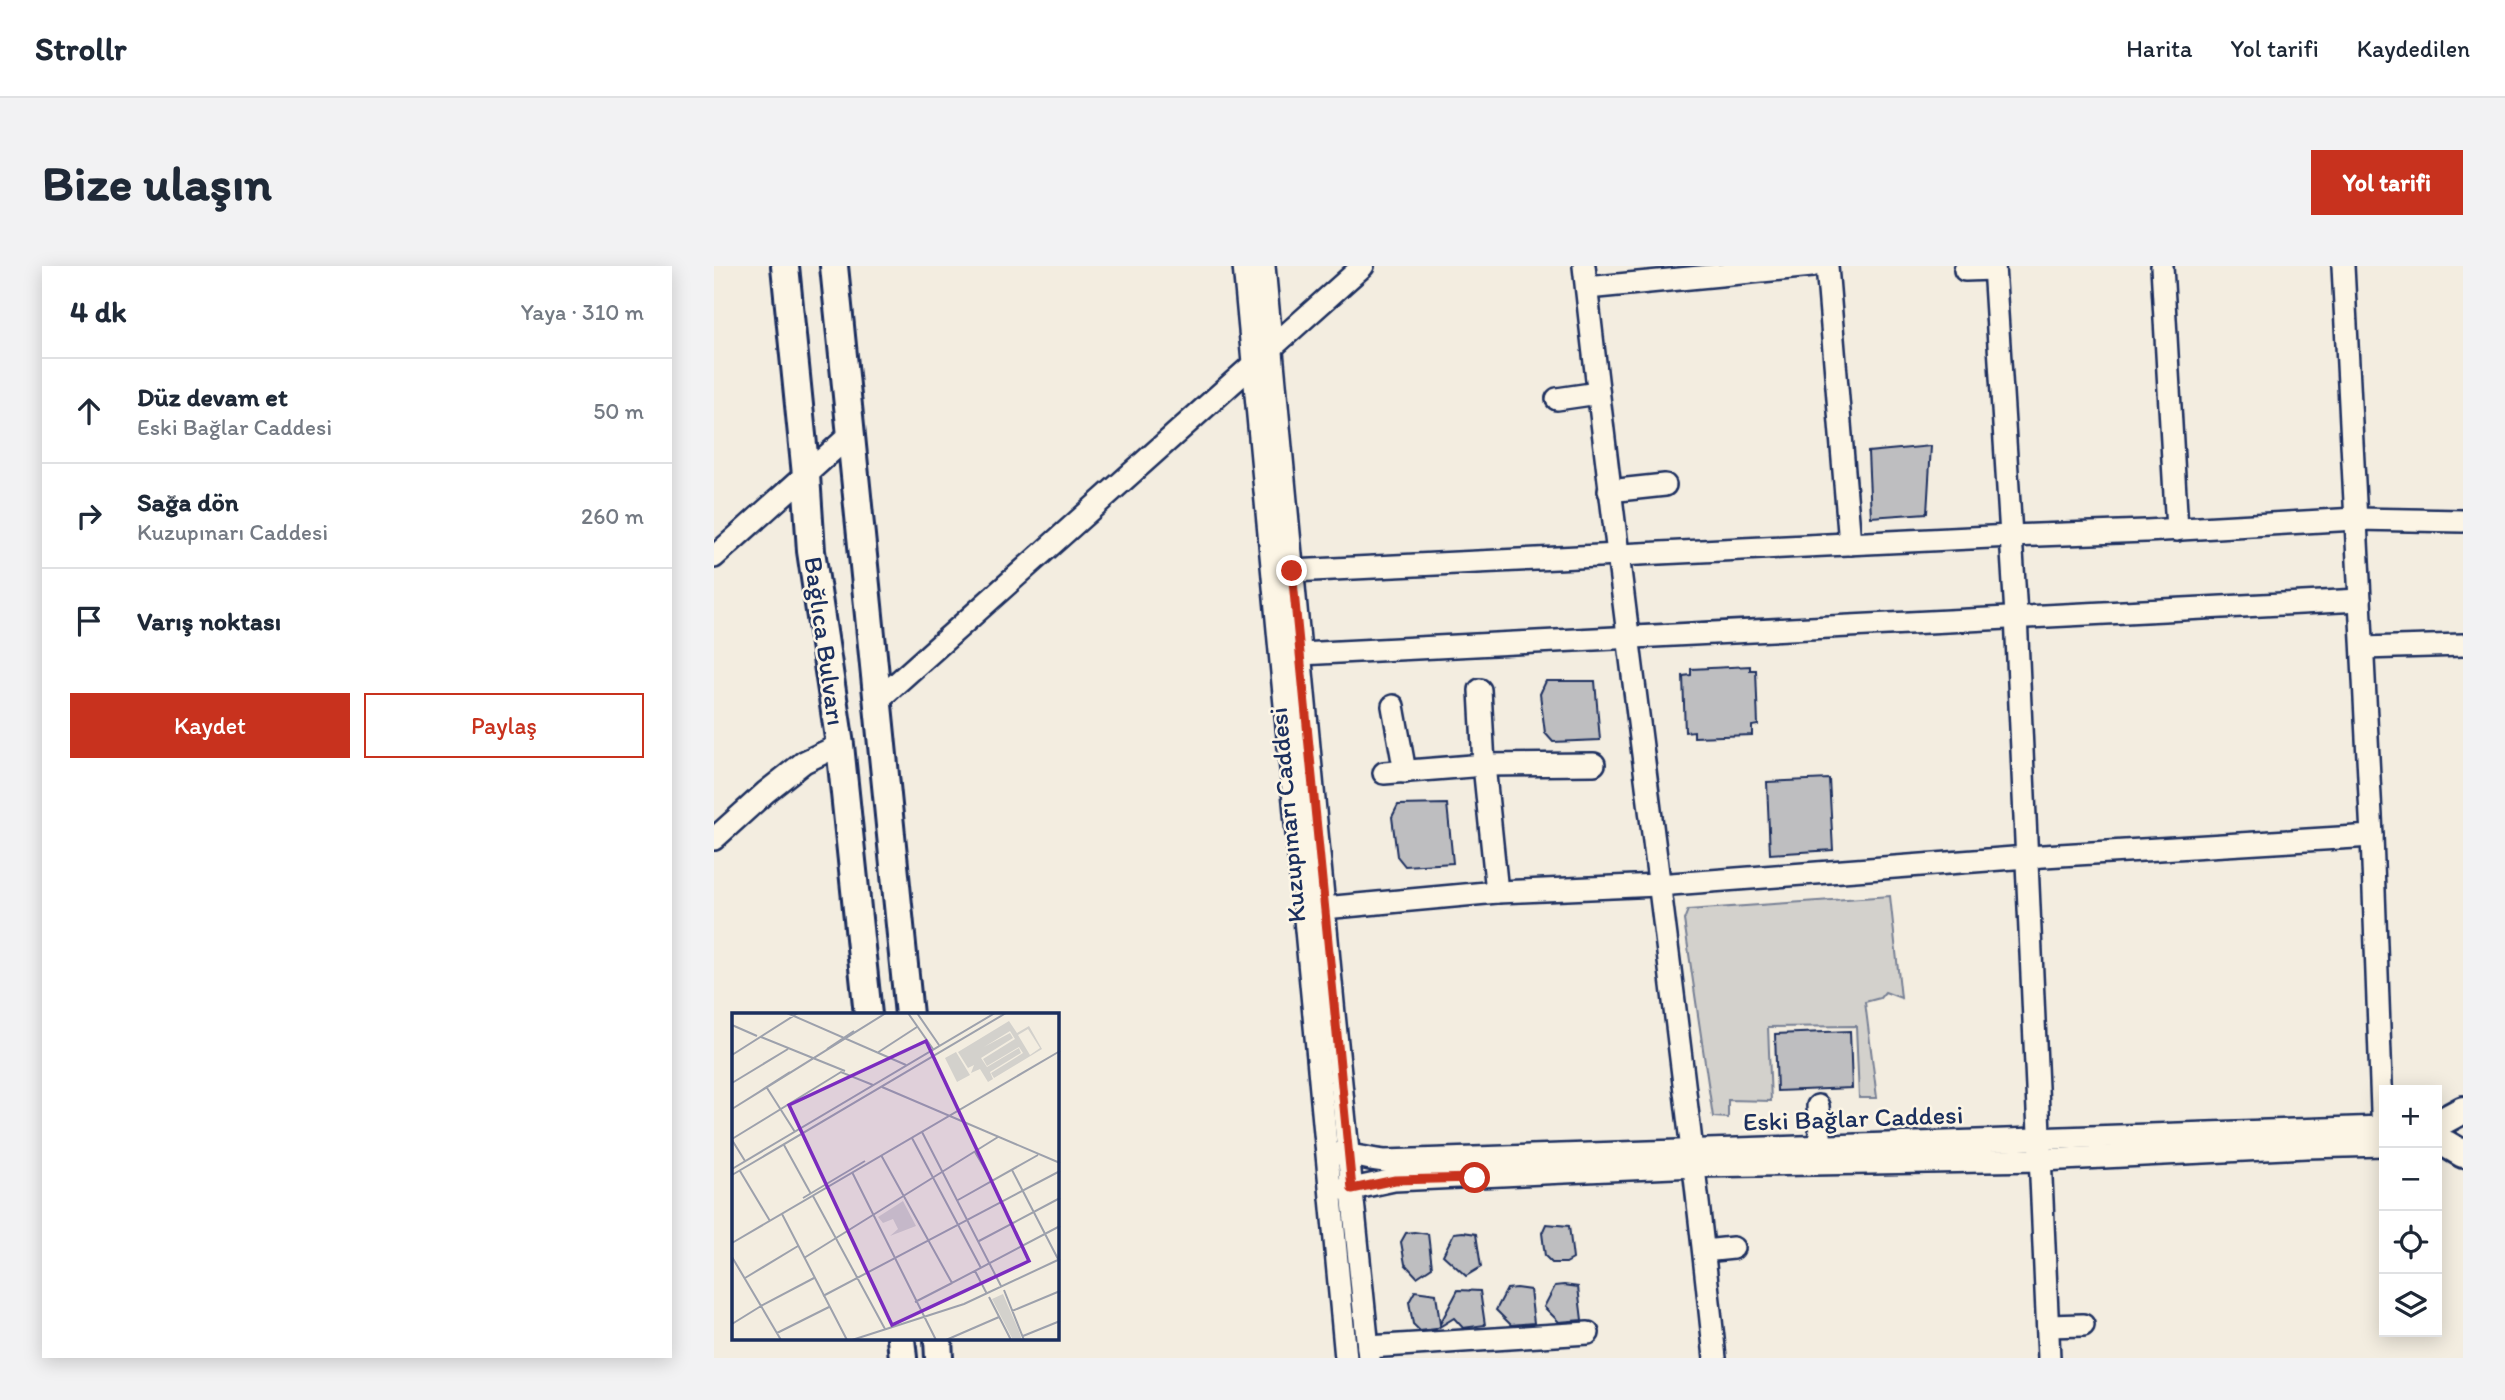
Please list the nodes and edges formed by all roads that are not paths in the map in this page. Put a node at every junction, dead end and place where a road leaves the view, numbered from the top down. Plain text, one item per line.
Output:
1 (785, 266) edge
2 (834, 266) edge
3 (1244, 266) edge
4 (1264, 266) edge
5 (1363, 266) edge
6 (1584, 266) edge
7 (1812, 266) edge
8 (1827, 266) edge
9 (2162, 266) edge
10 (2343, 266) edge
11 (1994, 268) edge
12 (1965, 270) dead end
13 (1587, 288) junction
14 (1272, 348) junction
15 (1253, 365) junction
16 (1598, 393) junction
17 (1557, 399) dead end
18 (851, 433) junction
19 (806, 475) junction
20 (1665, 485) dead end
21 (1609, 491) junction
22 (2356, 519) junction
23 (2463, 521) edge
24 (2177, 530) junction
25 (2011, 536) junction
26 (1850, 544) junction
27 (1616, 555) junction
28 (714, 557) edge
29 (1292, 571) junction
30 (2360, 600) junction
31 (2016, 615) junction
32 (1629, 638) junction
33 (2463, 645) edge
34 (2363, 648) junction
35 (1300, 654) junction
36 (1480, 690) dead end
37 (878, 700) junction
38 (1393, 706) dead end
39 (840, 745) junction
40 (1594, 764) dead end
41 (1484, 765) junction
42 (2372, 836) junction
43 (714, 839) edge
44 (2027, 857) junction
45 (1658, 885) junction
46 (1497, 892) junction
47 (1324, 908) junction
48 (868, 1013) edge
49 (909, 1013) edge
50 (2382, 1085) edge
51 (1818, 1106) dead end
52 (2463, 1110) edge
53 (2379, 1137) edge
54 (2449, 1137) edge
55 (1821, 1148) junction
56 (2041, 1150) junction
57 (1348, 1153) junction
58 (1325, 1154) junction
59 (1694, 1158) junction
60 (1329, 1189) junction
61 (1352, 1189) junction
62 (1733, 1248) dead end
63 (1704, 1251) junction
64 (2083, 1325) dead end
65 (2048, 1326) junction
66 (1588, 1333) dead end
67 (901, 1340) edge
68 (938, 1340) edge
69 (1368, 1353) edge
70 (903, 1358) edge
71 (939, 1358) edge
72 (1346, 1358) edge
73 (1715, 1358) edge
74 (2049, 1358) edge

1 - 19 main road, Bağlıca Bulvarı
2 - 18 main road, Bağlıca Bulvarı
3 - 15 street, Kuzupınarı Caddesi
4 - 14 street, Kuzupınarı Caddesi
5 - 14 street
6 - 13 street
7 - 13 street
8 - 26 street
9 - 24 street
10 - 22 street
11 - 12 street
11 - 25 street
13 - 16 street
14 - 15 street
14 - 29 street, Kuzupınarı Caddesi
15 - 37 street
15 - 58 street, Kuzupınarı Caddesi
16 - 17 street
16 - 21 street
18 - 19 street
18 - 37 main road, Bağlıca Bulvarı
19 - 28 street
19 - 39 main road, Bağlıca Bulvarı
20 - 21 street
21 - 27 street
22 - 23 street
22 - 24 street
22 - 30 street
24 - 25 street
25 - 26 street
25 - 31 street
26 - 27 street
27 - 29 street
27 - 32 street
29 - 35 street, Kuzupınarı Caddesi
30 - 31 street
30 - 34 street
31 - 32 street
31 - 44 street
32 - 35 street
32 - 45 street
33 - 34 street
34 - 42 street
35 - 47 street, Kuzupınarı Caddesi
36 - 41 street
37 - 49 main road, Bağlıca Bulvarı
38 - 41 street
39 - 43 street
39 - 48 main road, Bağlıca Bulvarı
40 - 41 street
41 - 46 street
42 - 44 street
42 - 50 street
44 - 45 street
44 - 56 street
45 - 46 street
45 - 59 street
46 - 47 street
47 - 57 street, Kuzupınarı Caddesi
51 - 55 street
52 - 54 main road
53 - 56 street, Eski Bağlar Caddesi
55 - 56 street, Eski Bağlar Caddesi
55 - 59 street, Eski Bağlar Caddesi
56 - 59 street, Eski Bağlar Caddesi
56 - 65 street
57 - 58 street, Eski Bağlar Caddesi
57 - 59 street, Eski Bağlar Caddesi
57 - 61 street, Kuzupınarı Caddesi
58 - 60 street, Kuzupınarı Caddesi
59 - 61 street, Eski Bağlar Caddesi
59 - 63 street
60 - 61 street, Eski Bağlar Caddesi
60 - 72 street, Kuzupınarı Caddesi
61 - 69 street, Kuzupınarı Caddesi
62 - 63 street
63 - 73 street
64 - 65 street
65 - 74 street
66 - 69 street
67 - 70 main road
68 - 71 main road

